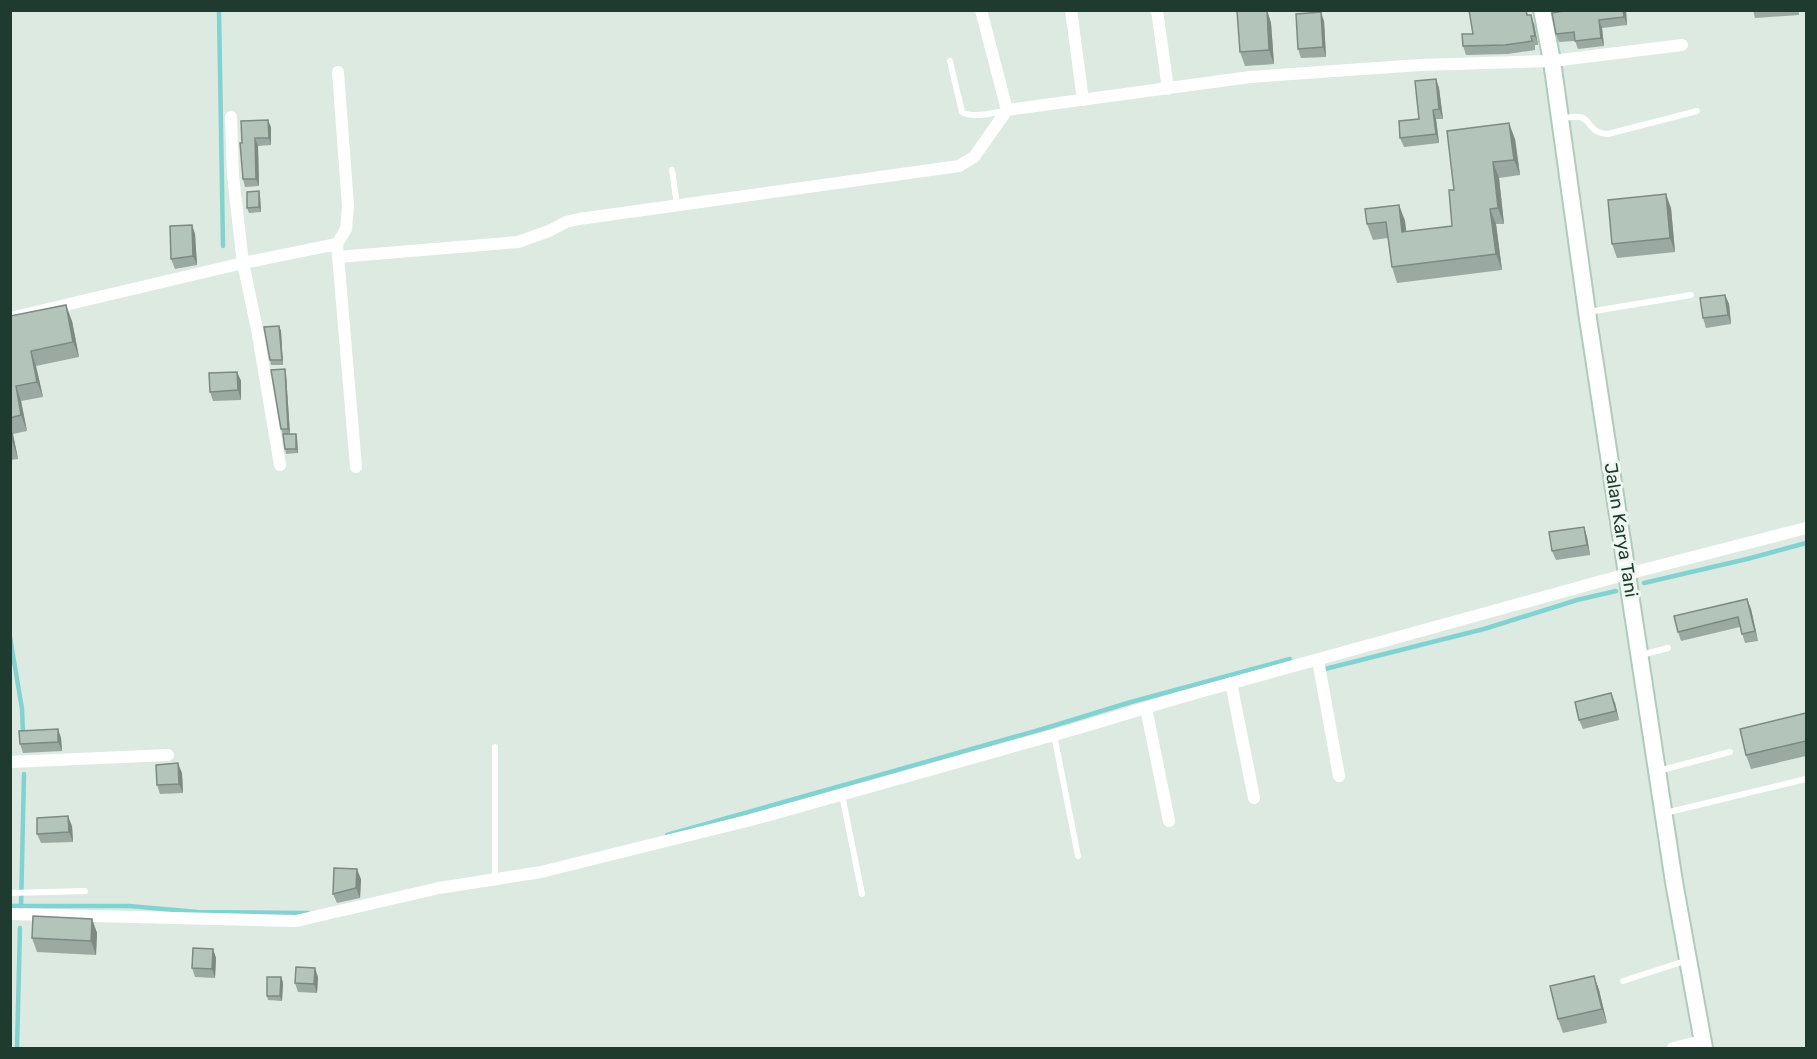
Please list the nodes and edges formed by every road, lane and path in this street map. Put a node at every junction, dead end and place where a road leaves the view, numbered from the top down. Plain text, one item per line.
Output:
1 (981, 10) edge
2 (1071, 10) edge
3 (1157, 10) edge
4 (1542, 10) edge
5 (1683, 45) dead end
6 (1552, 61) junction
7 (950, 62) dead end
8 (338, 72) dead end
9 (1168, 89) junction
10 (1083, 100) junction
11 (1006, 110) junction
12 (1697, 111) dead end
13 (231, 117) dead end
14 (1560, 118) junction
15 (672, 170) dead end
16 (677, 205) junction
17 (338, 250) junction
18 (243, 263) junction
19 (1691, 295) dead end
20 (1587, 312) junction
21 (10, 318) edge
22 (280, 465) dead end
23 (356, 467) dead end
24 (1806, 528) edge
25 (1628, 574) junction
26 (1668, 648) dead end
27 (1640, 655) junction
28 (1318, 660) junction
29 (1232, 683) junction
30 (1146, 708) junction
31 (1054, 735) junction
32 (495, 747) dead end
33 (1730, 752) dead end
34 (168, 755) dead end
35 (10, 762) edge
36 (1658, 771) junction
37 (1340, 776) dead end
38 (1806, 779) edge
39 (842, 795) junction
40 (1254, 798) dead end
41 (1664, 813) junction
42 (1169, 821) dead end
43 (1078, 856) dead end
44 (495, 880) junction
45 (85, 891) dead end
46 (13, 893) edge
47 (862, 894) dead end
48 (10, 914) edge
49 (1688, 960) junction
50 (1623, 981) dead end
51 (1703, 1045) edge
52 (1673, 1048) edge

1 - 11 street
2 - 10 street
3 - 9 street
4 - 6 street, Jalan Karya Tani
5 - 6 street
6 - 9 street
6 - 14 street, Jalan Karya Tani
7 - 11 lane
8 - 17 street
9 - 10 street
10 - 11 street
11 - 16 street
12 - 14 lane
13 - 18 street
14 - 20 street, Jalan Karya Tani
15 - 16 lane
16 - 17 street
17 - 18 street
17 - 23 street
18 - 21 street
18 - 22 street
19 - 20 lane
20 - 25 street, Jalan Karya Tani
24 - 25 street
25 - 27 street, Jalan Karya Tani
25 - 28 street
26 - 27 lane
27 - 36 street, Jalan Karya Tani
28 - 29 street
28 - 37 street
29 - 30 street
29 - 40 street
30 - 31 street
30 - 42 street
31 - 39 street
31 - 43 lane
32 - 44 lane
33 - 36 lane
34 - 35 street
36 - 41 street, Jalan Karya Tani
38 - 41 lane
39 - 44 street
39 - 47 lane
41 - 49 street, Jalan Karya Tani
44 - 48 street
45 - 46 lane
49 - 50 lane
49 - 51 street, Jalan Karya Tani
51 - 52 street

